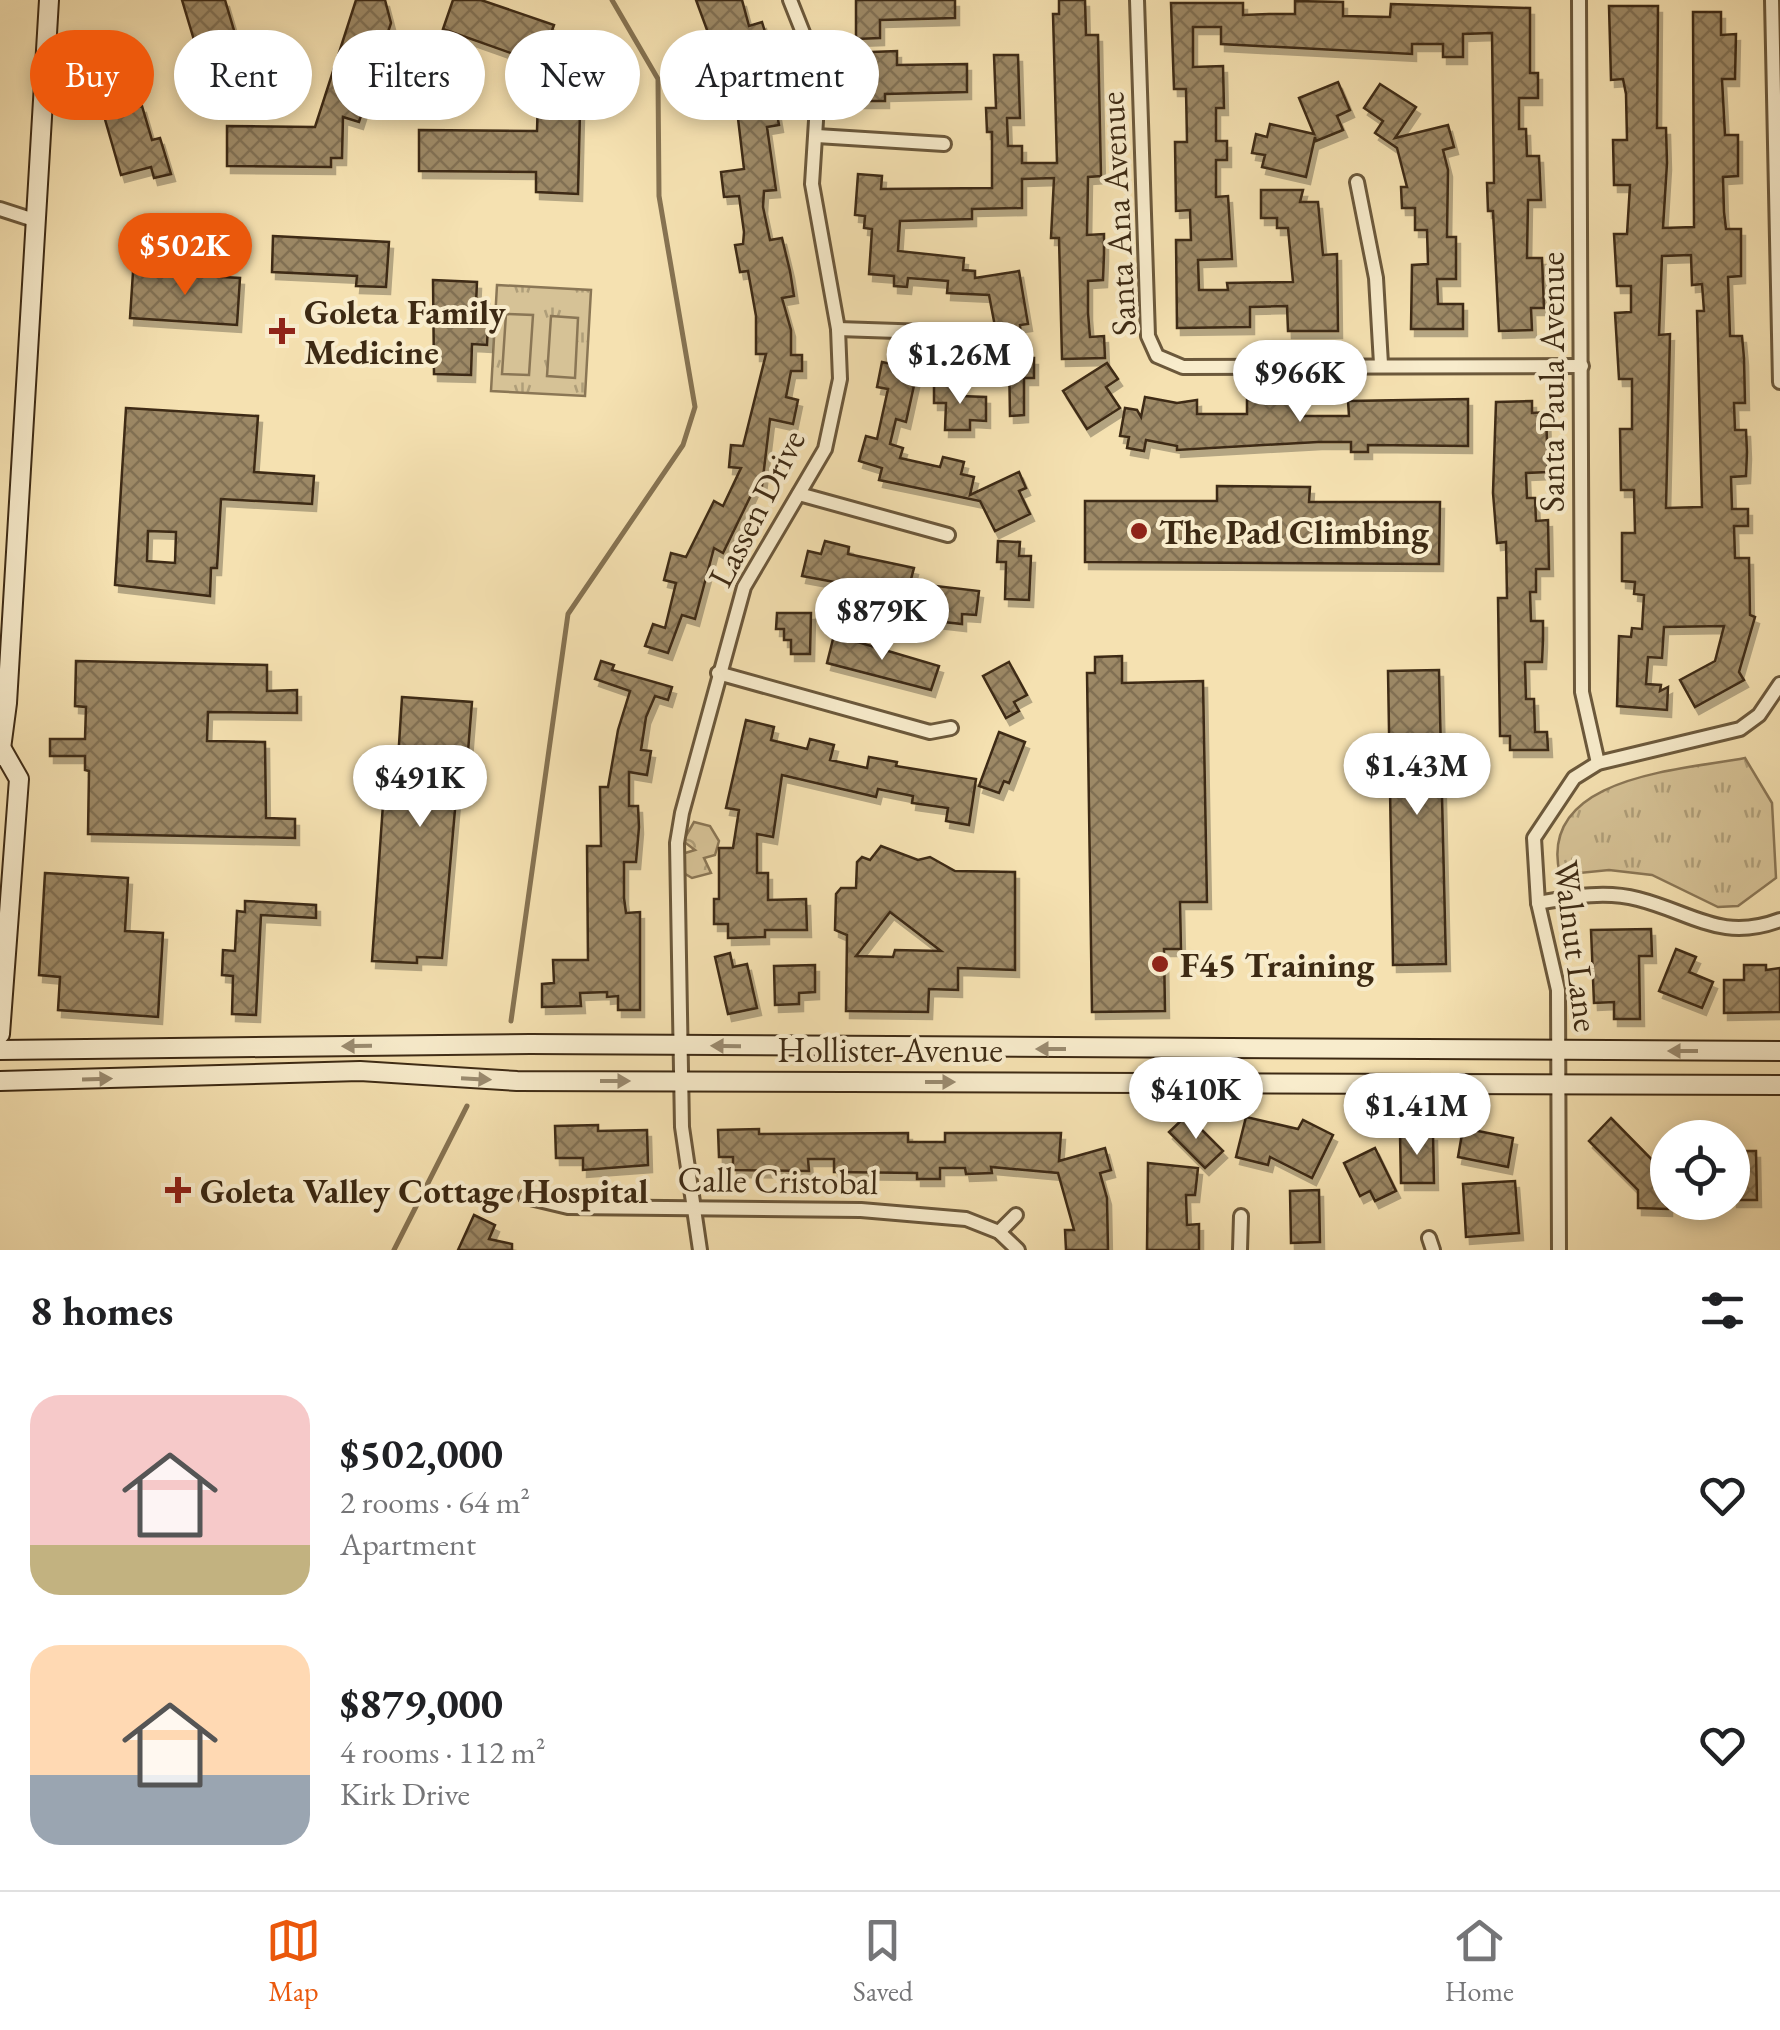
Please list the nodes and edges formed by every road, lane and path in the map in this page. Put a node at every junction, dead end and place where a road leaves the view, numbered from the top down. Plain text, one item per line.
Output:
1 (50, 0) edge
2 (790, 0) edge
3 (1137, 0) edge
4 (1579, 0) edge
5 (1772, 0) edge
6 (817, 136) junction
7 (944, 144) dead end
8 (1357, 182) dead end
9 (0, 209) edge
10 (1778, 212) edge
11 (37, 221) junction
12 (838, 329) junction
13 (958, 333) dead end
14 (1382, 364) junction
15 (1582, 366) junction
16 (1780, 382) edge
17 (799, 494) junction
18 (948, 536) dead end
19 (718, 673) junction
20 (1780, 684) edge
21 (951, 728) dead end
22 (2, 754) edge
23 (1598, 763) junction
24 (1538, 904) junction
25 (1780, 920) edge
26 (0, 1034) edge
27 (680, 1046) junction
28 (0, 1050) edge
29 (1560, 1052) junction
30 (1780, 1052) edge
31 (680, 1081) junction
32 (0, 1082) edge
33 (1560, 1085) junction
34 (1780, 1085) edge
35 (526, 1197) dead end
36 (693, 1208) junction
37 (1016, 1214) dead end
38 (1240, 1216) dead end
39 (999, 1232) junction
40 (700, 1250) edge
41 (1018, 1250) edge
42 (1240, 1250) edge
43 (1560, 1250) edge

1 - 11 main road
2 - 6 street, Lassen Drive
3 - 14 street, Santa Ana Avenue
4 - 15 street, Santa Paula Avenue
5 - 10 street
6 - 7 street
6 - 12 street, Lassen Drive
8 - 14 street
9 - 11 street
10 - 16 street
11 - 22 main road
12 - 13 street
12 - 17 street, Lassen Drive
14 - 15 street, Santa Ana Avenue
15 - 23 street, Santa Paula Avenue
17 - 18 street
17 - 19 street, Lassen Drive
19 - 21 street
19 - 27 street, Lassen Drive
20 - 23 street, Walnut Lane
22 - 26 main road
23 - 24 street, Walnut Lane
24 - 25 street
24 - 29 street, Walnut Lane
27 -> 28 main road, Hollister Avenue
29 -> 27 main road, Hollister Avenue
27 - 31 street, Lassen Drive
30 -> 29 main road, Hollister Avenue
29 - 33 street, Walnut Lane
32 -> 31 main road, Hollister Avenue
31 -> 33 main road, Hollister Avenue
31 - 36 street, Lassen Drive
33 - 34 main road, Hollister Avenue
33 - 43 street, Walnut Lane
35 - 36 street, Calle Cristobal
36 - 39 street, Calle Cristobal
36 - 40 street, Lassen Drive
37 - 39 street
38 - 42 street
39 - 41 street, Calle Cristobal

